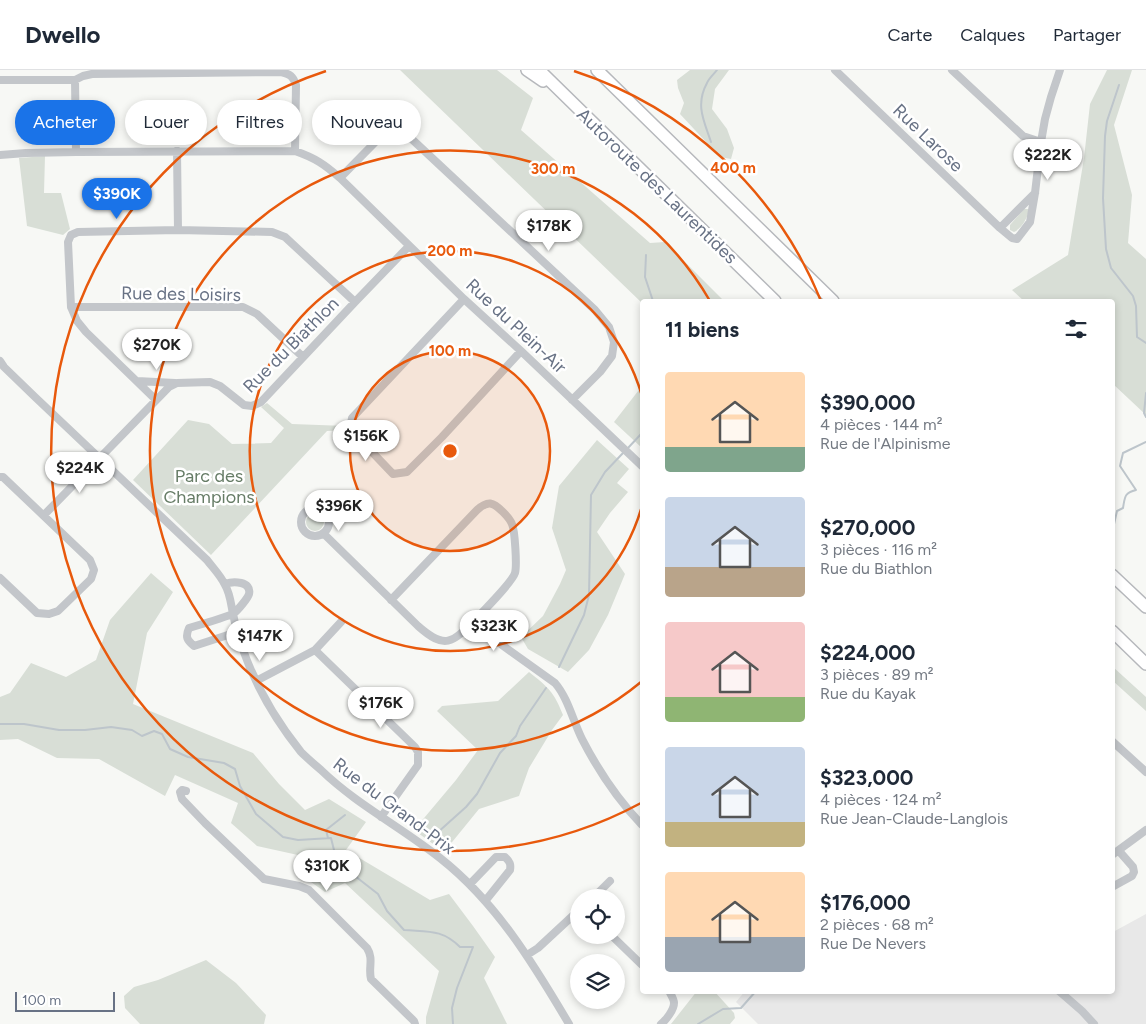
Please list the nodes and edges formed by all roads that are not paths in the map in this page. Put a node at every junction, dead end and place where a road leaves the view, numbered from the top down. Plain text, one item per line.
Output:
1 (527, 70) edge
2 (539, 70) edge
3 (597, 70) edge
4 (835, 70) edge
5 (952, 70) edge
6 (1060, 70) edge
7 (0, 80) edge
8 (75, 80) junction
9 (565, 96) junction
10 (1041, 142) junction
11 (374, 145) edge
12 (418, 145) edge
13 (177, 151) junction
14 (295, 151) junction
15 (76, 152) junction
16 (0, 155) edge
17 (340, 178) junction
18 (1035, 193) junction
19 (1000, 228) junction
20 (178, 230) junction
21 (410, 246) junction
22 (464, 299) junction
23 (773, 299) edge
24 (831, 299) edge
25 (355, 302) junction
26 (71, 307) junction
27 (521, 351) junction
28 (303, 358) junction
29 (0, 361) edge
30 (136, 381) junction
31 (177, 383) junction
32 (156, 400) junction
33 (572, 400) junction
34 (100, 457) junction
35 (640, 464) edge
36 (0, 477) edge
37 (44, 515) junction
38 (324, 534) dead end
39 (1115, 577) edge
40 (0, 578) edge
41 (225, 584) junction
42 (391, 600) junction
43 (1146, 607) edge
44 (233, 614) junction
45 (475, 620) junction
46 (342, 622) dead end
47 (237, 632) junction
48 (1115, 634) edge
49 (315, 650) junction
50 (1146, 664) edge
51 (256, 681) junction
52 (1115, 744) edge
53 (1146, 772) edge
54 (186, 791) dead end
55 (381, 817) junction
56 (640, 823) edge
57 (1146, 830) edge
58 (1116, 853) edge
59 (610, 881) dead end
60 (470, 884) junction
61 (1115, 885) edge
62 (602, 889) edge
63 (486, 900) junction
64 (570, 918) edge
65 (620, 944) edge
66 (527, 955) junction
67 (640, 963) edge
68 (671, 994) edge
69 (1063, 994) edge
70 (415, 1024) edge
71 (569, 1024) edge
72 (660, 1024) edge
73 (1094, 1024) edge

1 - 9 highway
2 - 9 highway, Autoroute des Laurentides
3 - 24 highway
4 - 19 street, Rue Larose
5 - 10 street
6 - 10 street
7 - 8 street
8 - 14 street
8 - 15 street
9 - 23 highway, Autoroute des Laurentides
10 - 18 street
11 - 17 street
12 - 33 street
13 - 14 street, Rue du Plein-Air
13 - 15 street, Rue du Plein-Air
13 - 20 street
14 - 17 street, Rue du Plein-Air
15 - 16 street, Rue du Plein-Air
17 - 21 street, Rue du Plein-Air
18 - 19 street
18 - 19 street
20 - 25 street
20 - 26 street
21 - 22 street, Rue du Plein-Air
21 - 25 street, Rue du Biathlon
22 - 27 street, Rue du Plein-Air
22 - 27 street
25 - 28 street, Rue du Biathlon
26 - 28 street, Rue des Loisirs
26 - 30 street
27 - 33 street, Rue du Plein-Air
28 - 31 street, Rue du Biathlon
29 - 34 street, Rue du Grand-Prix
30 - 31 street, Rue du Biathlon
30 - 32 street
31 - 32 street
32 - 34 street
33 - 35 street, Rue du Plein-Air
34 - 37 street
34 - 41 street, Rue du Grand-Prix
36 - 37 street
37 - 40 street
38 - 42 street
39 - 43 highway
41 - 44 street, Rue du Grand-Prix
41 - 44 street
42 - 45 street
42 - 45 street
44 - 47 street, Rue du Grand-Prix
44 - 47 street
45 - 56 street
46 - 49 street
47 - 51 street, Rue du Grand-Prix
48 - 50 highway
49 - 51 street
49 - 55 street
51 - 55 street, Rue du Grand-Prix
52 - 53 street
54 - 70 street
55 - 60 street, Rue du Grand-Prix
57 - 58 street
58 - 61 street
59 - 62 street
60 - 63 street, Rue du Grand-Prix
60 - 63 street
63 - 66 street, Rue du Grand-Prix
64 - 66 street
65 - 67 street
66 - 71 street, Rue du Grand-Prix
68 - 72 street
69 - 73 street

